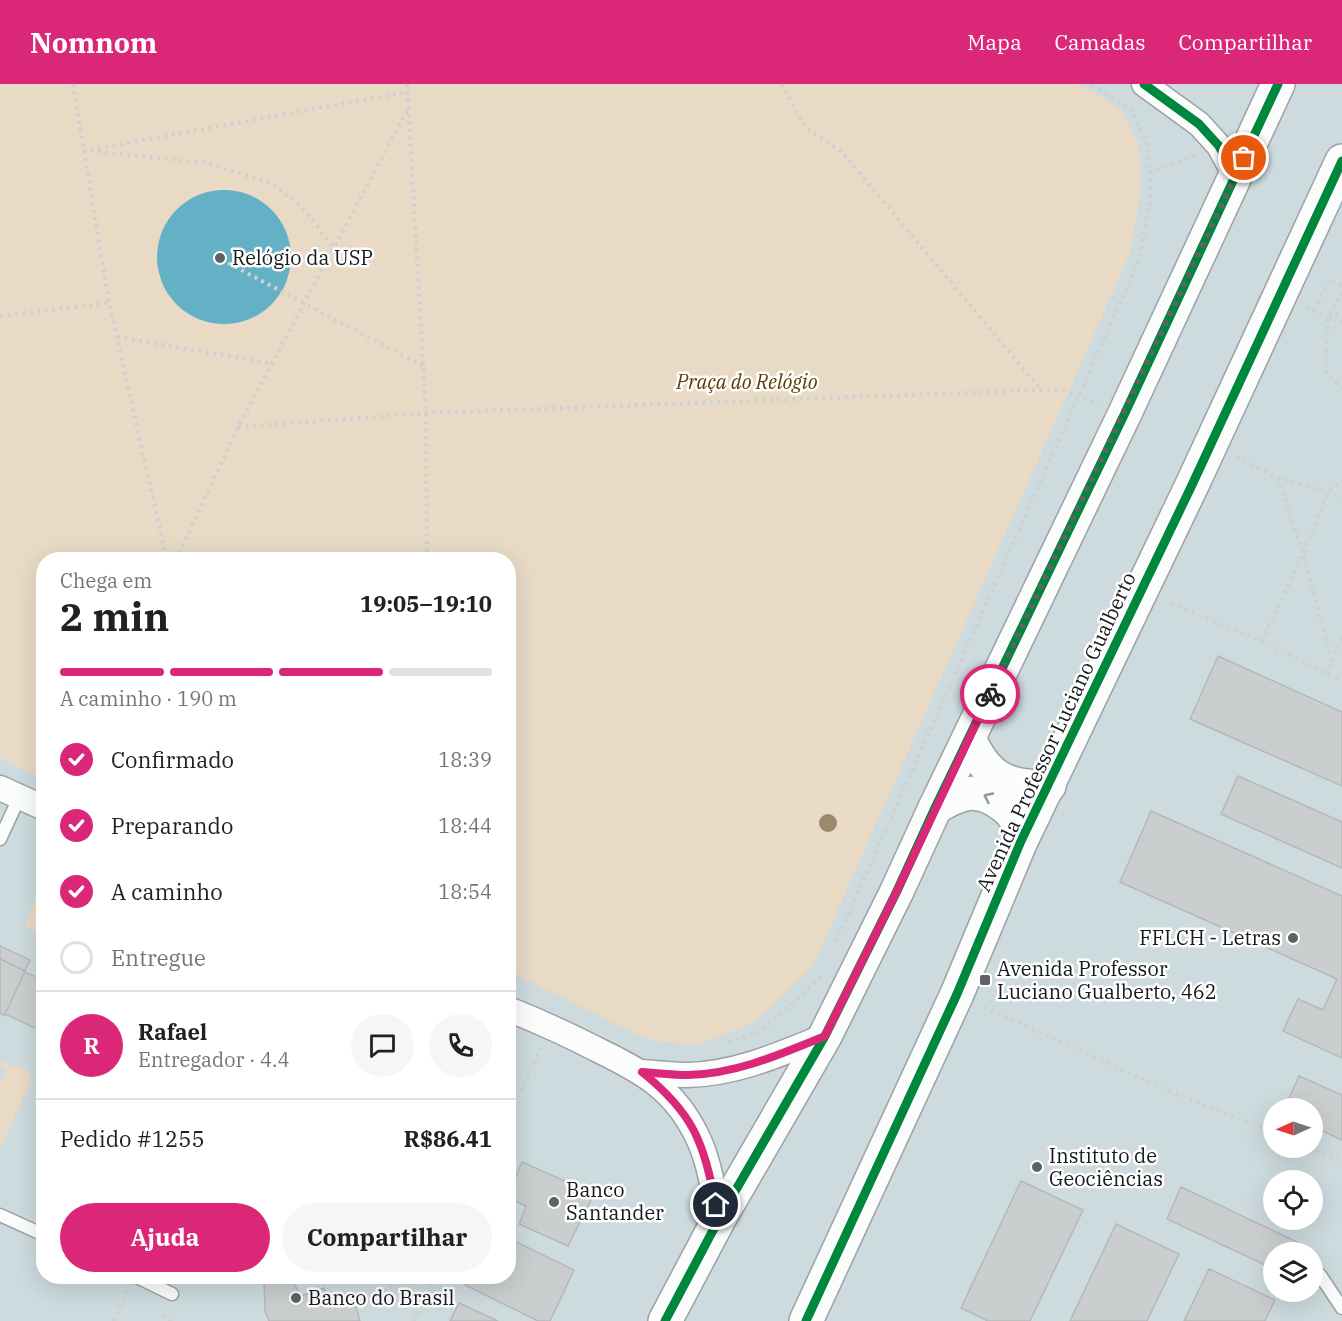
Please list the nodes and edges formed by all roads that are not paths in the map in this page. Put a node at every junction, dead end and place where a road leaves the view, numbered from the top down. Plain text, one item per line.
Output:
1 (1144, 84) edge
2 (1278, 84) edge
3 (1342, 161) edge
4 (1236, 177) junction
5 (969, 738) junction
6 (1049, 786) junction
7 (9, 793) edge
8 (36, 805) edge
9 (934, 808) junction
10 (0, 839) edge
11 (1021, 841) junction
12 (516, 1012) edge
13 (825, 1036) junction
14 (642, 1072) junction
15 (0, 1215) edge
16 (719, 1220) junction
17 (36, 1231) edge
18 (1323, 1280) edge
19 (141, 1284) edge
20 (172, 1294) dead end
21 (1342, 1308) edge
22 (665, 1321) edge
23 (806, 1321) edge

1 - 4 street
2 - 4 street
3 - 6 street, Avenida Professor Luciano Gualberto
4 - 5 street
5 - 6 street
5 - 9 street
6 - 11 street, Avenida Professor Luciano Gualberto
7 - 8 street
7 - 10 lane
11 -> 9 street
9 - 13 street
11 - 23 street, Avenida Professor Luciano Gualberto
12 - 14 street
13 - 14 street
13 - 16 street
14 - 16 street
15 - 17 lane
16 - 22 street
18 - 21 lane
19 - 20 lane

